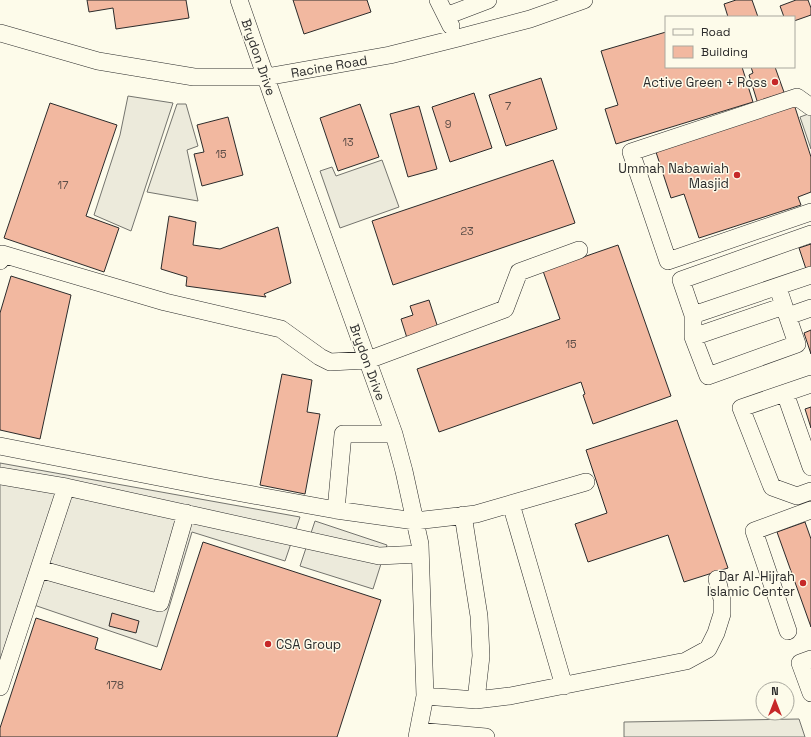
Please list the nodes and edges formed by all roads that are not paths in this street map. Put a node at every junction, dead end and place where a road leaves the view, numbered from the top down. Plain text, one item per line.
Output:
1 (240, 0) edge
2 (438, 0) edge
3 (488, 0) edge
4 (584, 0) edge
5 (446, 16) junction
6 (0, 34) edge
7 (458, 38) junction
8 (266, 77) junction
9 (811, 107) edge
10 (811, 212) edge
11 (811, 234) edge
12 (578, 250) dead end
13 (668, 261) junction
14 (0, 262) edge
15 (811, 275) edge
16 (681, 280) junction
17 (778, 287) junction
18 (811, 308) edge
19 (786, 311) junction
20 (693, 315) junction
21 (693, 337) junction
22 (368, 360) junction
23 (811, 384) edge
24 (785, 393) junction
25 (394, 434) junction
26 (0, 446) edge
27 (811, 467) edge
28 (0, 476) edge
29 (586, 482) dead end
30 (66, 487) junction
31 (811, 491) edge
32 (511, 504) junction
33 (336, 510) junction
34 (811, 510) edge
35 (186, 513) junction
36 (463, 515) junction
37 (415, 521) junction
38 (420, 554) junction
39 (39, 569) junction
40 (717, 579) dead end
41 (788, 631) dead end
42 (811, 659) edge
43 (564, 686) junction
44 (0, 687) edge
45 (811, 693) edge
46 (425, 696) junction
47 (476, 700) junction
48 (417, 734) edge
49 (486, 737) edge

1 - 8 street, Brydon Drive
2 - 5 street
3 - 5 street
4 - 7 street, Racine Road
5 - 7 street
6 - 8 street, Racine Road
7 - 8 street, Racine Road
8 - 22 street, Brydon Drive
9 - 13 street
10 - 13 street
11 - 16 street
12 - 22 street
13 - 16 street
14 - 22 street
15 - 17 street
16 - 20 street
17 - 19 street
17 - 20 street
18 - 19 street
19 - 21 street
19 - 21 street
20 - 21 street
22 - 25 street, Brydon Drive
23 - 24 street
24 - 27 street
24 - 31 street
25 - 33 street
25 - 37 street, Brydon Drive
26 - 33 street
28 - 30 street
29 - 32 street
30 - 35 street
30 - 39 street
32 - 36 street
32 - 43 street
33 - 37 street
34 - 41 street
35 - 38 street
35 - 39 street
36 - 37 street
36 - 47 street
37 - 38 street, Brydon Drive
38 - 46 street, Brydon Drive
39 - 44 street
40 - 43 street
42 - 45 street
43 - 47 street
46 - 47 street
46 - 48 street, Brydon Drive
48 - 49 street

